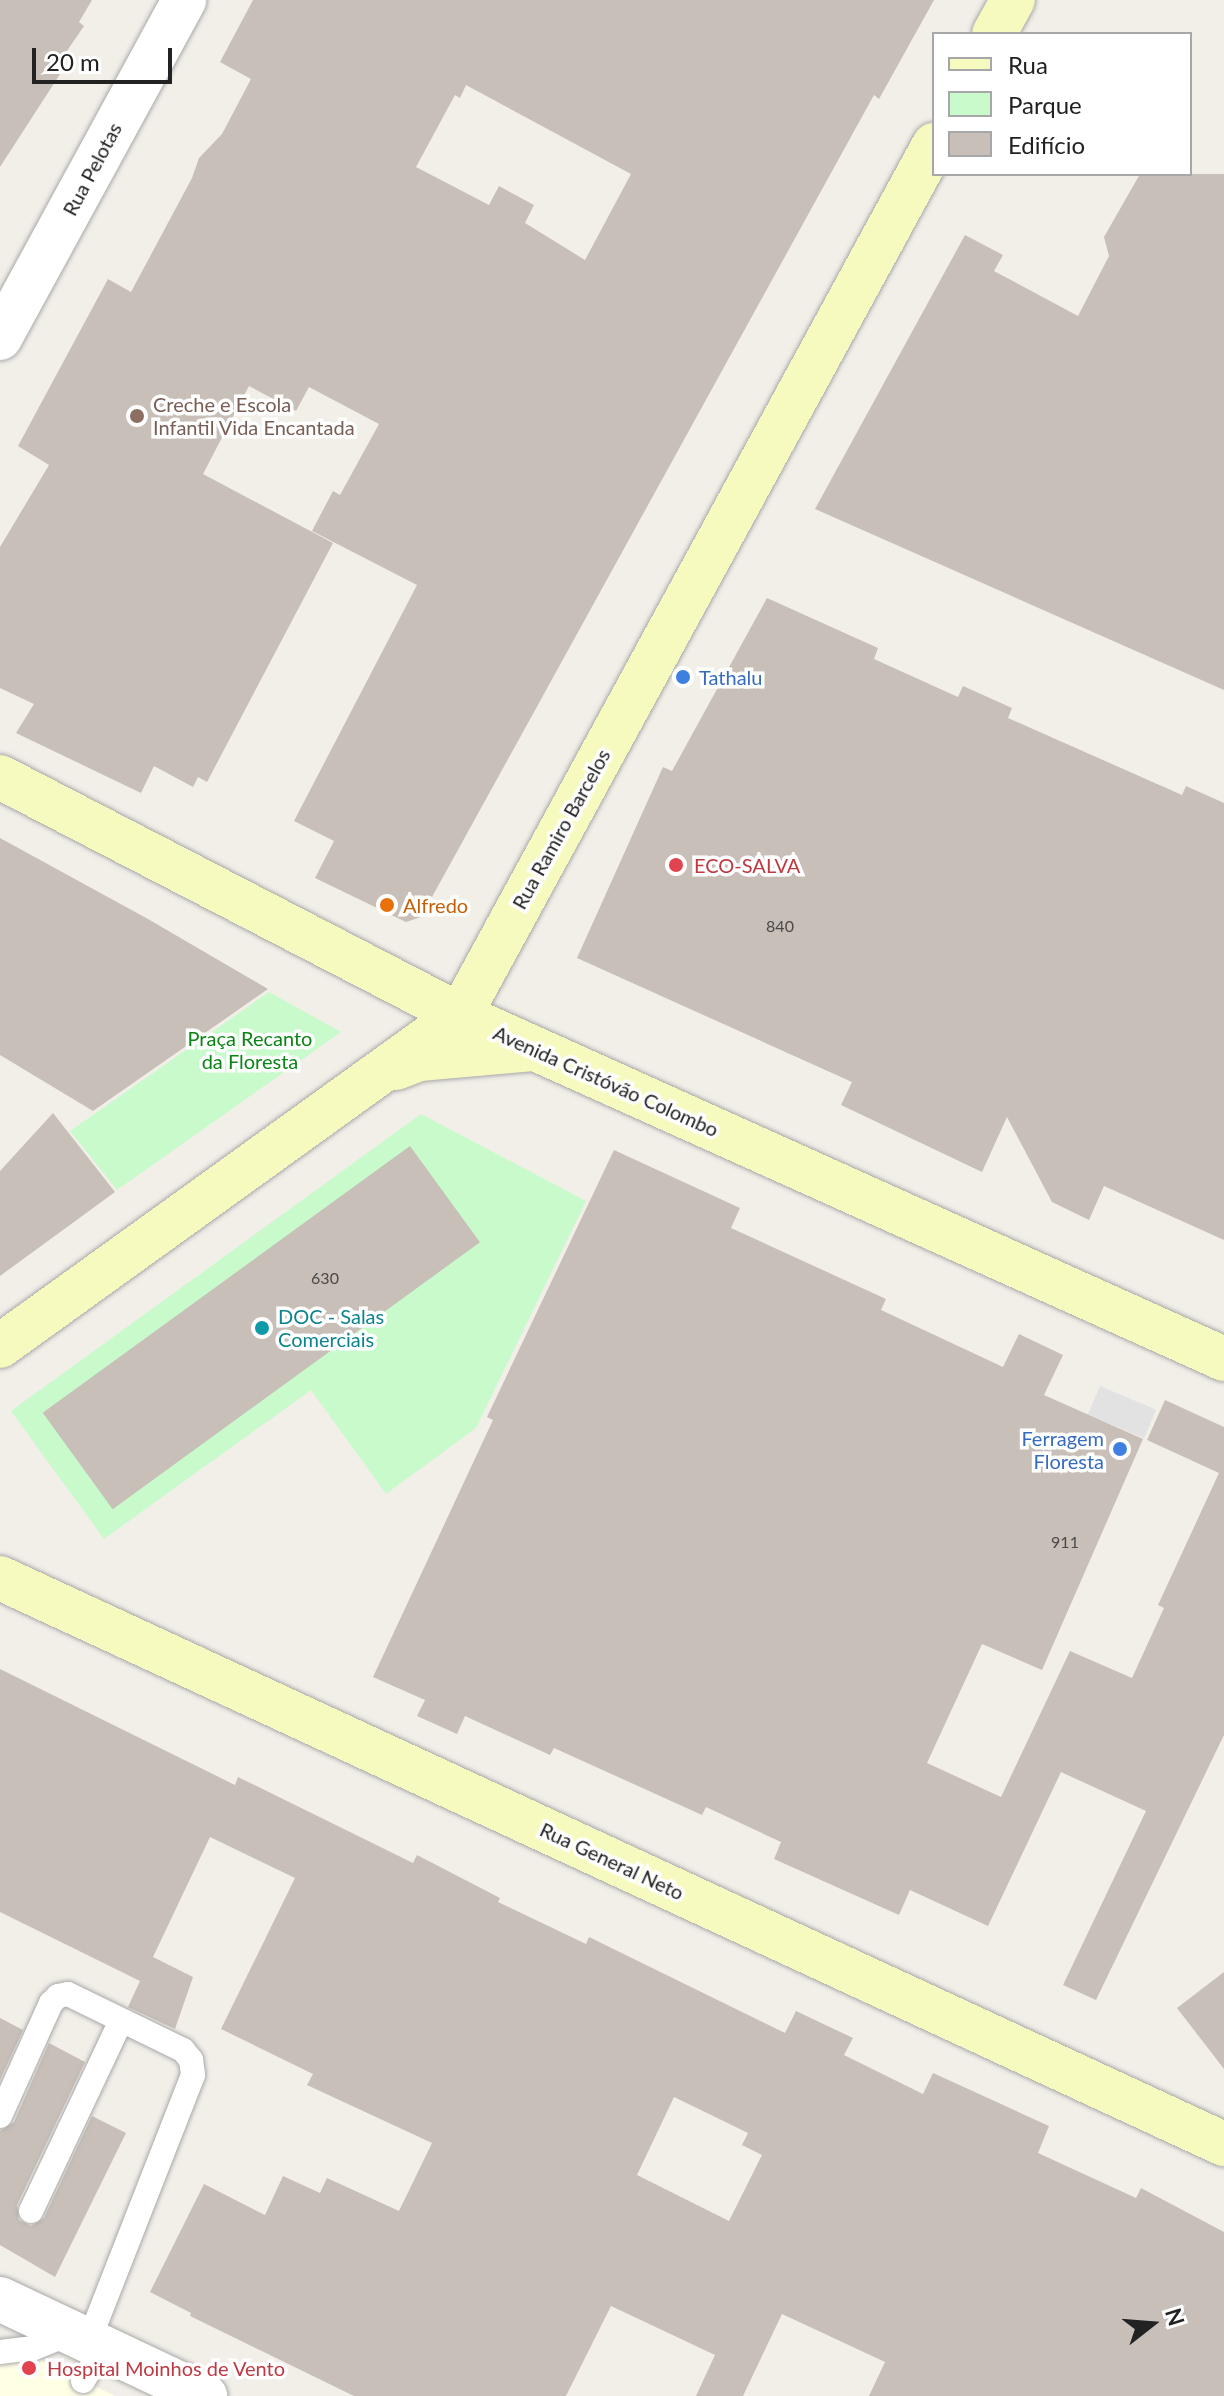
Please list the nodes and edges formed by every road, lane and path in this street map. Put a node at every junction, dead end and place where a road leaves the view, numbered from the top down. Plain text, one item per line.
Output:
1 (184, 0) edge
2 (1013, 0) edge
3 (995, 32) edge
4 (932, 149) edge
5 (0, 338) edge
6 (0, 777) edge
7 (460, 1015) junction
8 (535, 1048) junction
9 (368, 1079) junction
10 (0, 1346) edge
11 (1224, 1359) edge
12 (0, 1578) edge
13 (121, 2021) junction
14 (0, 2116) edge
15 (1224, 2144) edge
16 (31, 2211) dead end
17 (0, 2299) edge
18 (86, 2351) junction
19 (0, 2352) edge
20 (205, 2396) edge

1 - 5 street, Rua Pelotas
2 - 3 street
4 - 7 street, Rua Ramiro Barcelos
6 - 7 street, Avenida Cristóvão Colombo
7 - 8 street, Avenida Cristóvão Colombo
7 - 9 street, Rua Ramiro Barcelos
8 - 9 street
8 - 11 street, Avenida Cristóvão Colombo
9 - 10 street, Rua Ramiro Barcelos
12 - 15 street, Rua General Neto
13 - 14 lane
13 - 16 lane
13 - 18 lane
17 - 18 street
18 - 19 lane
18 - 20 street

